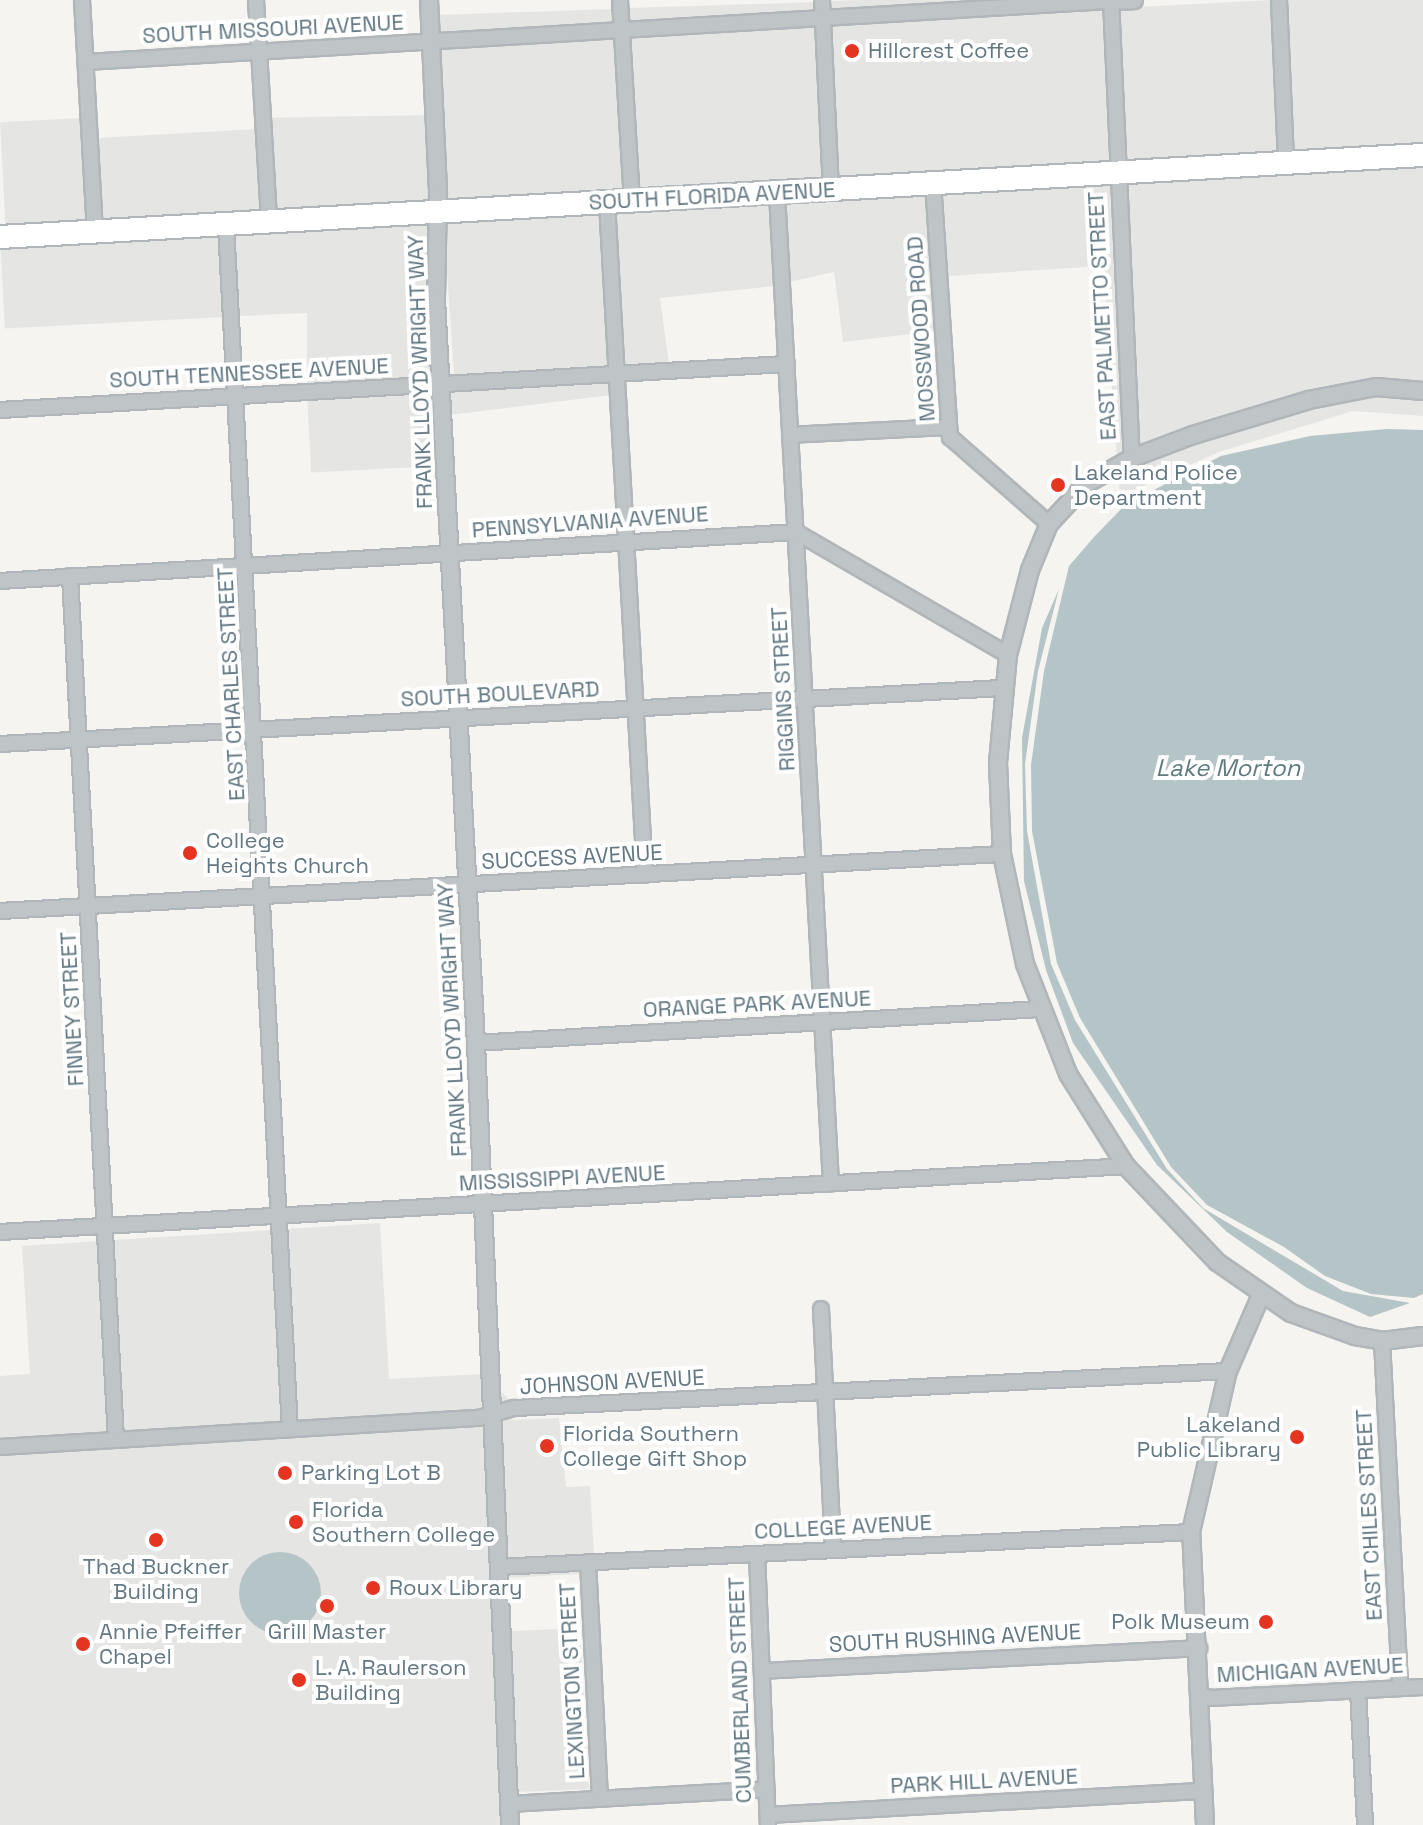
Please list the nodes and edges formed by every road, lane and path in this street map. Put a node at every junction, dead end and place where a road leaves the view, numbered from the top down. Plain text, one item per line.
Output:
1 (82, 0) edge
2 (256, 0) edge
3 (429, 0) edge
4 (620, 0) edge
5 (822, 0) edge
6 (1134, 0) edge
7 (1279, 0) edge
8 (1111, 1) edge
9 (823, 17) junction
10 (622, 30) junction
11 (432, 42) junction
12 (259, 51) junction
13 (86, 62) junction
14 (1423, 155) edge
15 (1286, 162) junction
16 (1117, 172) junction
17 (933, 182) junction
18 (831, 190) junction
19 (777, 193) junction
20 (632, 201) junction
21 (607, 202) junction
22 (436, 212) junction
23 (269, 222) junction
24 (226, 225) junction
25 (95, 232) junction
26 (0, 237) edge
27 (787, 364) junction
28 (617, 374) junction
29 (441, 384) junction
30 (1423, 391) edge
31 (236, 395) junction
32 (0, 410) edge
33 (949, 427) junction
34 (790, 435) junction
35 (1132, 458) junction
36 (1049, 524) junction
37 (796, 532) junction
38 (627, 541) junction
39 (449, 553) junction
40 (245, 563) junction
41 (70, 576) junction
42 (0, 581) edge
43 (1008, 655) junction
44 (1003, 688) junction
45 (806, 699) junction
46 (635, 708) junction
47 (458, 718) junction
48 (254, 729) junction
49 (79, 740) junction
50 (0, 744) edge
51 (1002, 854) junction
52 (816, 865) junction
53 (645, 875) junction
54 (468, 885) junction
55 (264, 896) junction
56 (89, 907) junction
57 (0, 911) edge
58 (1040, 1009) junction
59 (824, 1023) junction
60 (476, 1043) junction
61 (1126, 1166) junction
62 (831, 1184) junction
63 (483, 1205) junction
64 (281, 1216) junction
65 (105, 1226) junction
66 (0, 1232) edge
67 (1261, 1295) junction
68 (821, 1309) dead end
69 (1423, 1336) edge
70 (1382, 1341) junction
71 (1228, 1371) junction
72 (826, 1392) junction
73 (494, 1412) junction
74 (290, 1429) junction
75 (116, 1439) junction
76 (0, 1447) edge
77 (1191, 1532) junction
78 (833, 1550) junction
79 (757, 1554) junction
80 (588, 1562) junction
81 (498, 1567) junction
82 (1199, 1648) junction
83 (762, 1671) junction
84 (1400, 1687) junction
85 (1423, 1687) edge
86 (1358, 1690) junction
87 (1199, 1695) junction
88 (767, 1789) junction
89 (1203, 1791) junction
90 (600, 1799) junction
91 (509, 1804) junction
92 (768, 1820) edge
93 (510, 1825) edge
94 (1205, 1825) edge
95 (1365, 1825) edge

1 - 13 street
2 - 12 street
3 - 11 street, FRANK LLOYD WRIGHT WAY
4 - 10 street
5 - 9 street
6 - 8 street, SOUTH MISSOURI AVENUE
7 - 15 street
8 - 9 street, SOUTH MISSOURI AVENUE
8 - 16 street, EAST PALMETTO STREET
9 - 10 street, SOUTH MISSOURI AVENUE
9 - 18 street
10 - 11 street, SOUTH MISSOURI AVENUE
10 - 20 street
11 - 12 street, SOUTH MISSOURI AVENUE
11 - 22 street, FRANK LLOYD WRIGHT WAY
12 - 13 street, SOUTH MISSOURI AVENUE
12 - 23 street
13 - 25 street
14 - 15 main road, SOUTH FLORIDA AVENUE
15 - 16 main road, SOUTH FLORIDA AVENUE
16 - 17 main road, SOUTH FLORIDA AVENUE
16 - 35 street, EAST PALMETTO STREET
17 - 18 main road, SOUTH FLORIDA AVENUE
17 - 33 street, MOSSWOOD ROAD
18 - 19 main road, SOUTH FLORIDA AVENUE
19 - 20 main road, SOUTH FLORIDA AVENUE
19 - 27 street, RIGGINS STREET
20 - 21 main road, SOUTH FLORIDA AVENUE
21 - 22 main road, SOUTH FLORIDA AVENUE
21 - 28 street
22 - 23 main road, SOUTH FLORIDA AVENUE
22 - 29 street, FRANK LLOYD WRIGHT WAY
23 - 24 main road, SOUTH FLORIDA AVENUE
24 - 25 main road, SOUTH FLORIDA AVENUE
24 - 31 street, EAST CHARLES STREET
25 - 26 main road, SOUTH FLORIDA AVENUE
27 - 28 street, SOUTH TENNESSEE AVENUE
27 - 34 street, RIGGINS STREET
28 - 29 street, SOUTH TENNESSEE AVENUE
28 - 38 street
29 - 31 street, SOUTH TENNESSEE AVENUE
29 - 39 street, FRANK LLOYD WRIGHT WAY
30 - 35 street
31 - 32 street, SOUTH TENNESSEE AVENUE
31 - 40 street, EAST CHARLES STREET
33 - 34 street
33 - 36 street, MOSSWOOD ROAD
34 - 37 street, RIGGINS STREET
35 - 36 street
36 - 43 street
37 - 38 street, PENNSYLVANIA AVENUE
37 - 43 street
37 - 45 street, RIGGINS STREET
38 - 39 street, PENNSYLVANIA AVENUE
38 - 46 street
39 - 40 street, PENNSYLVANIA AVENUE
39 - 47 street, FRANK LLOYD WRIGHT WAY
40 - 41 street, PENNSYLVANIA AVENUE
40 - 48 street, EAST CHARLES STREET
41 - 42 street, PENNSYLVANIA AVENUE
41 - 49 street, FINNEY STREET
43 - 44 street
44 - 45 street, SOUTH BOULEVARD
44 - 51 street
45 - 46 street, SOUTH BOULEVARD
45 - 52 street, RIGGINS STREET
46 - 47 street, SOUTH BOULEVARD
46 - 53 street
47 - 48 street, SOUTH BOULEVARD
47 - 54 street, FRANK LLOYD WRIGHT WAY
48 - 49 street, SOUTH BOULEVARD
48 - 55 street, EAST CHARLES STREET
49 - 50 street, SOUTH BOULEVARD
49 - 56 street, FINNEY STREET
51 - 52 street, SUCCESS AVENUE
51 - 58 street
52 - 53 street, SUCCESS AVENUE
52 - 59 street, RIGGINS STREET
53 - 54 street, SUCCESS AVENUE
54 - 55 street, SUCCESS AVENUE
54 - 60 street, FRANK LLOYD WRIGHT WAY
55 - 56 street, SUCCESS AVENUE
55 - 64 street, EAST CHARLES STREET
56 - 57 street, SUCCESS AVENUE
56 - 65 street, FINNEY STREET
58 - 59 street, ORANGE PARK AVENUE
58 - 61 street
59 - 60 street, ORANGE PARK AVENUE
59 - 62 street, RIGGINS STREET
60 - 63 street, FRANK LLOYD WRIGHT WAY
61 - 62 street, MISSISSIPPI AVENUE
61 - 67 street
62 - 63 street, MISSISSIPPI AVENUE
63 - 64 street, MISSISSIPPI AVENUE
63 - 73 street, FRANK LLOYD WRIGHT WAY
64 - 65 street, MISSISSIPPI AVENUE
64 - 74 street, EAST CHARLES STREET
65 - 66 street, MISSISSIPPI AVENUE
65 - 75 street, FINNEY STREET
67 - 70 street
67 - 71 street
68 - 72 street
69 - 70 street
70 - 84 street, EAST CHILES STREET
71 - 72 street, JOHNSON AVENUE
71 - 77 street
72 - 73 street, JOHNSON AVENUE
72 - 78 street
73 - 74 street, JOHNSON AVENUE
73 - 81 street, FRANK LLOYD WRIGHT WAY
74 - 75 street, JOHNSON AVENUE
75 - 76 street, JOHNSON AVENUE
77 - 78 street, COLLEGE AVENUE
77 - 82 street
78 - 79 street, COLLEGE AVENUE
79 - 80 street, COLLEGE AVENUE
79 - 83 street, CUMBERLAND STREET
80 - 81 street, COLLEGE AVENUE
80 - 90 street, LEXINGTON STREET
81 - 91 street, FRANK LLOYD WRIGHT WAY
82 - 83 street, SOUTH RUSHING AVENUE
82 - 87 street
83 - 88 street, CUMBERLAND STREET
84 - 85 street, MICHIGAN AVENUE
84 - 86 street, MICHIGAN AVENUE
86 - 87 street, MICHIGAN AVENUE
86 - 95 street
87 - 89 street
88 - 90 street
88 - 92 street, CUMBERLAND STREET
89 - 92 street, PARK HILL AVENUE
89 - 94 street
90 - 91 street
91 - 93 street, FRANK LLOYD WRIGHT WAY

